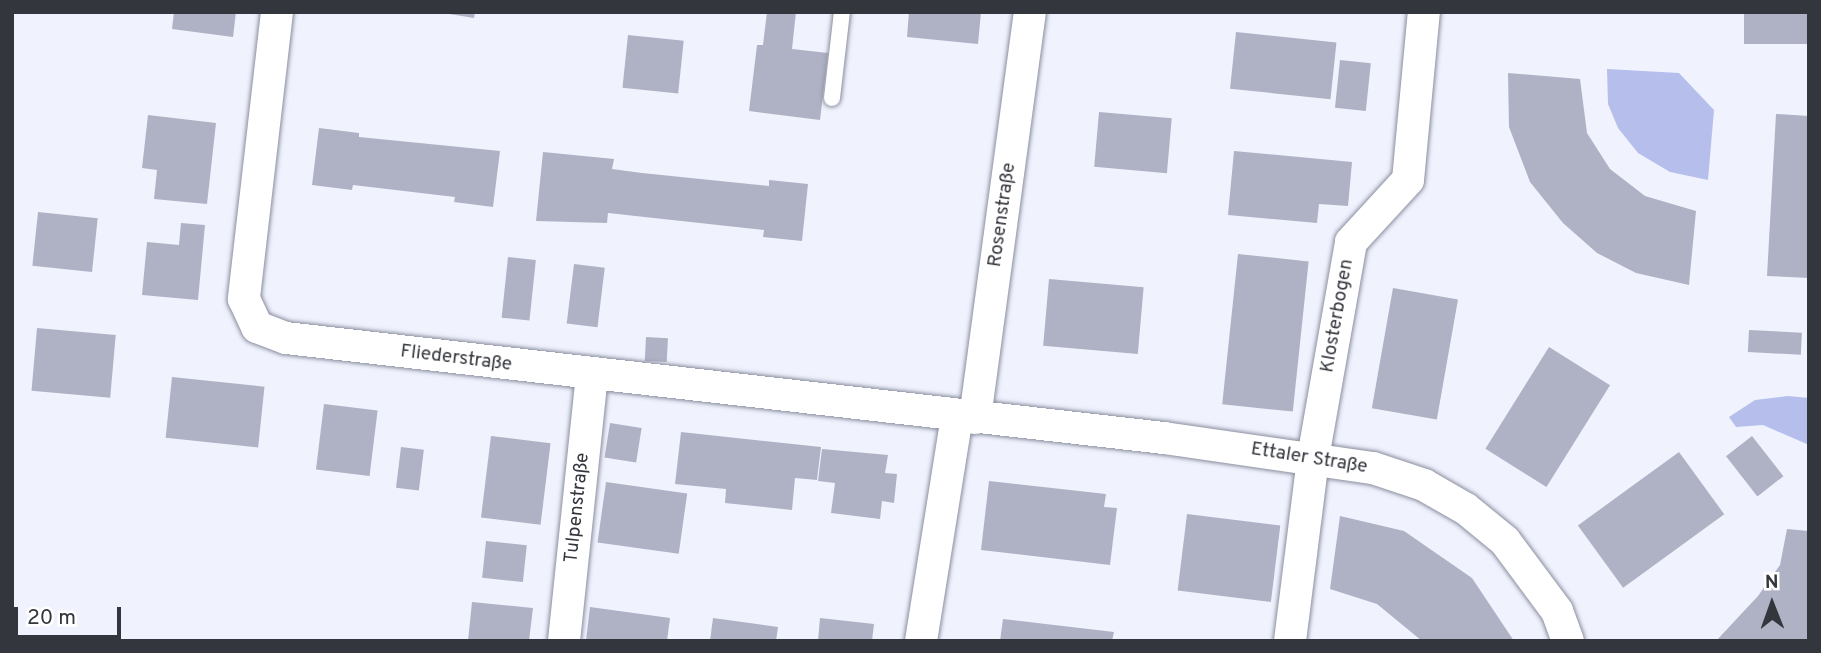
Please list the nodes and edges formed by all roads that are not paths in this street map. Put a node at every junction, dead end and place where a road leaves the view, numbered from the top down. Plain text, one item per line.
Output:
1 (277, 12) edge
2 (842, 12) edge
3 (1030, 12) edge
4 (1424, 12) edge
5 (832, 98) dead end
6 (592, 376) junction
7 (966, 417) junction
8 (1313, 458) junction
9 (564, 641) edge
10 (921, 641) edge
11 (1290, 641) edge
12 (1568, 641) edge

1 - 6 street, Fliederstraße
2 - 5 lane
3 - 7 street, Rosenstraße
4 - 8 street, Klosterbogen
6 - 7 street, Fliederstraße
6 - 9 street, Tulpenstraße
7 - 8 street, Ettaler Straße
7 - 10 street, Rosenstraße
8 - 11 street, Klosterbogen
8 - 12 street, Ettaler Straße

